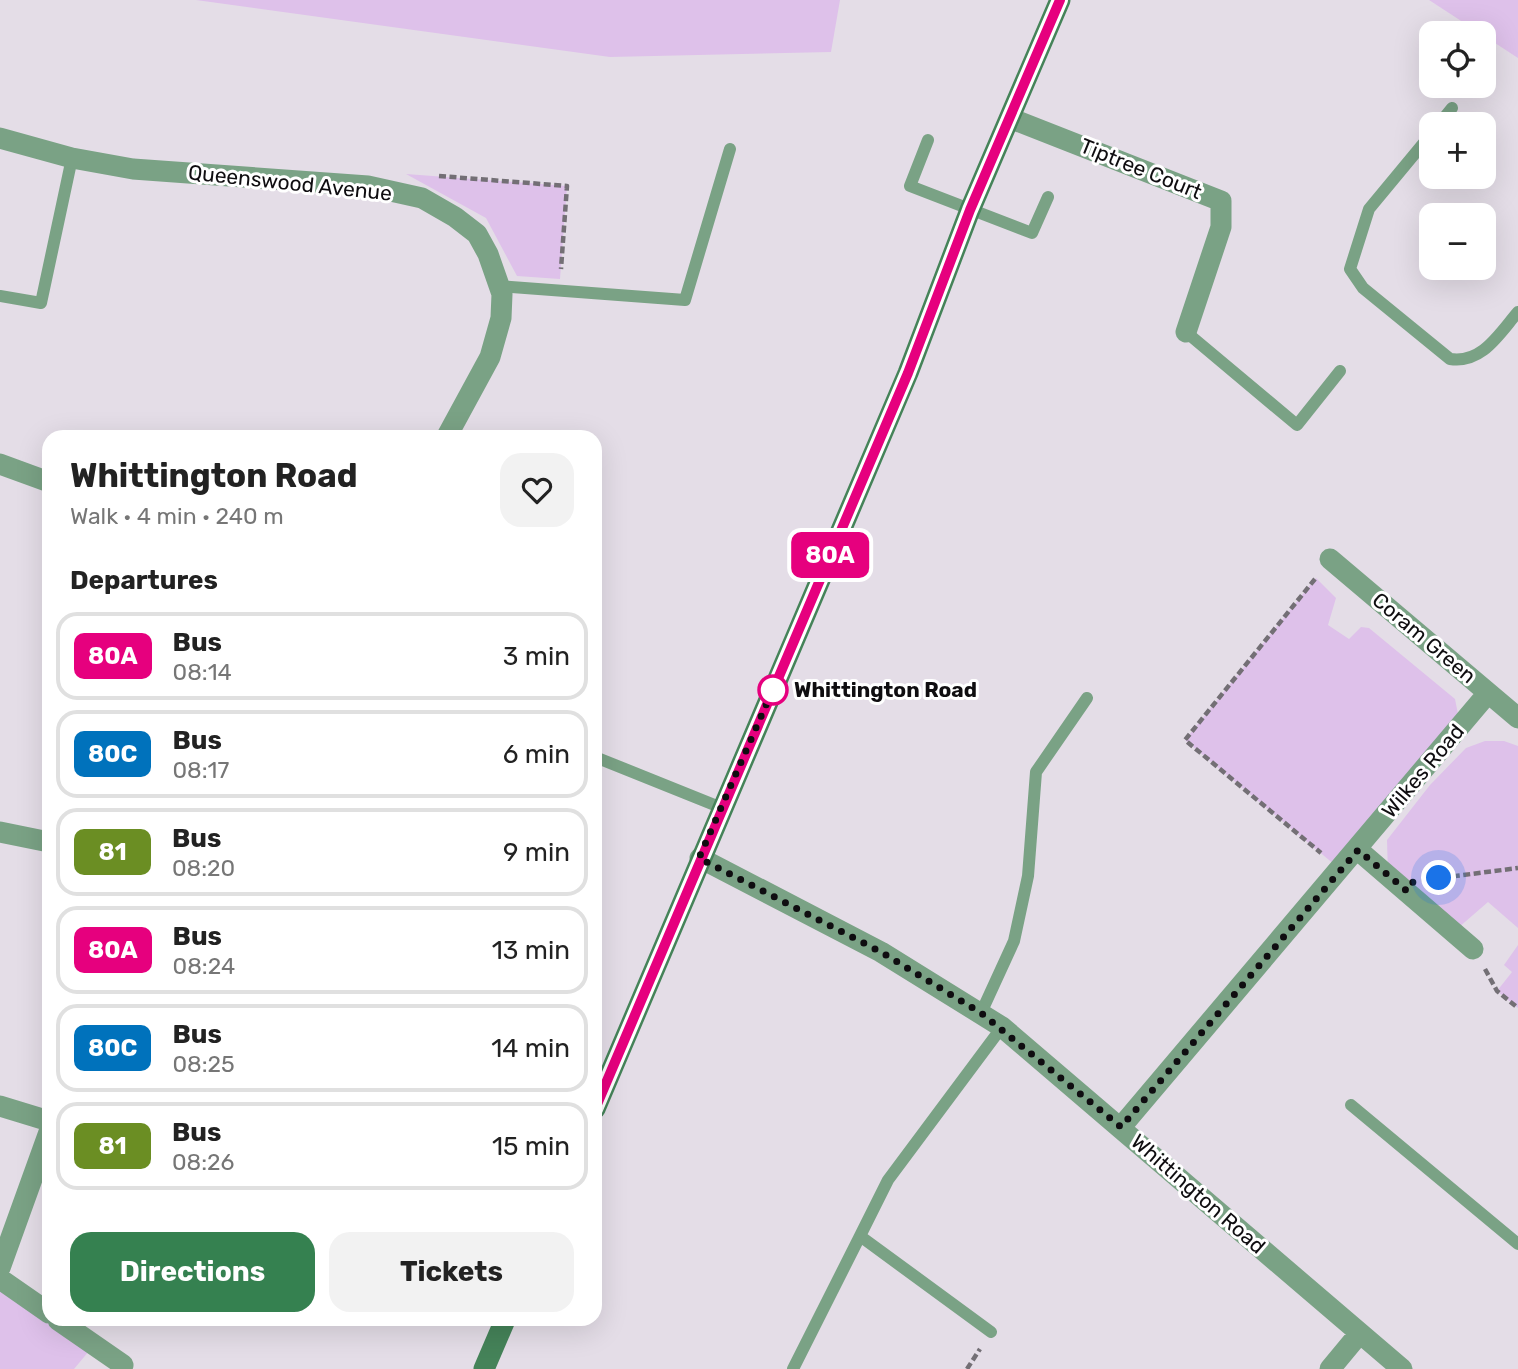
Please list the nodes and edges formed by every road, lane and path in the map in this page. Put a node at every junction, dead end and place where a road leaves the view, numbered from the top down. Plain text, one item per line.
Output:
1 (1060, 0) edge
2 (1452, 108) dead end
3 (1449, 112) edge
4 (1012, 118) junction
5 (0, 138) edge
6 (928, 140) dead end
7 (1419, 148) edge
8 (730, 149) dead end
9 (72, 158) junction
10 (433, 176) dead end
11 (1048, 197) dead end
12 (970, 210) junction
13 (498, 286) junction
14 (559, 291) junction
15 (0, 296) edge
16 (1518, 312) edge
17 (1186, 332) joint
18 (1340, 370) dead end
19 (450, 430) edge
20 (0, 464) edge
21 (42, 479) edge
22 (1330, 559) joint
23 (1488, 692) junction
24 (1087, 698) dead end
25 (1518, 718) edge
26 (602, 760) edge
27 (722, 808) junction
28 (0, 832) edge
29 (42, 841) edge
30 (1358, 850) junction
31 (699, 858) junction
32 (1342, 867) junction
33 (1518, 868) edge
34 (1407, 891) junction
35 (1473, 949) joint
36 (1518, 1008) edge
37 (981, 1013) junction
38 (1002, 1027) junction
39 (602, 1088) edge
40 (1351, 1105) dead end
41 (0, 1106) edge
42 (42, 1119) edge
43 (1121, 1127) junction
44 (42, 1151) edge
45 (860, 1236) junction
46 (1518, 1244) edge
47 (0, 1268) edge
48 (0, 1279) edge
49 (42, 1308) edge
50 (67, 1326) edge
51 (502, 1326) edge
52 (991, 1332) dead end
53 (1359, 1334) junction
54 (123, 1365) dead end
55 (484, 1369) edge
56 (793, 1369) edge
57 (1330, 1369) edge
58 (1402, 1369) edge

1 - 4 street
2 - 3 lane
4 - 12 street
4 - 17 street, Tiptree Court
5 - 9 street, Queenswood Avenue
6 - 12 lane
7 - 16 lane
8 - 14 lane
9 - 13 street, Queenswood Avenue
9 - 15 lane
10 - 14 path
11 - 12 lane
12 - 27 street
13 - 14 lane
13 - 19 street, Queenswood Avenue
17 - 18 lane
20 - 21 street
22 - 23 street, Coram Green
22 - 32 path
23 - 25 street, Coram Green
23 - 30 street, Wilkes Road
24 - 37 lane
26 - 27 lane
27 - 31 street
28 - 29 street
30 - 32 street, Wilkes Road
30 - 34 street
31 - 37 street, Whittington Road
31 - 39 street
32 - 43 street, Wilkes Road
33 - 34 path
34 - 35 street
35 - 36 path
37 - 38 street, Whittington Road
38 - 43 street, Whittington Road
38 - 45 lane
40 - 46 lane
41 - 42 street
43 - 53 street, Whittington Road
44 - 47 street
45 - 52 lane
45 - 56 lane
48 - 49 street
50 - 54 street
51 - 55 street
53 - 57 street
53 - 58 street, Whittington Road

